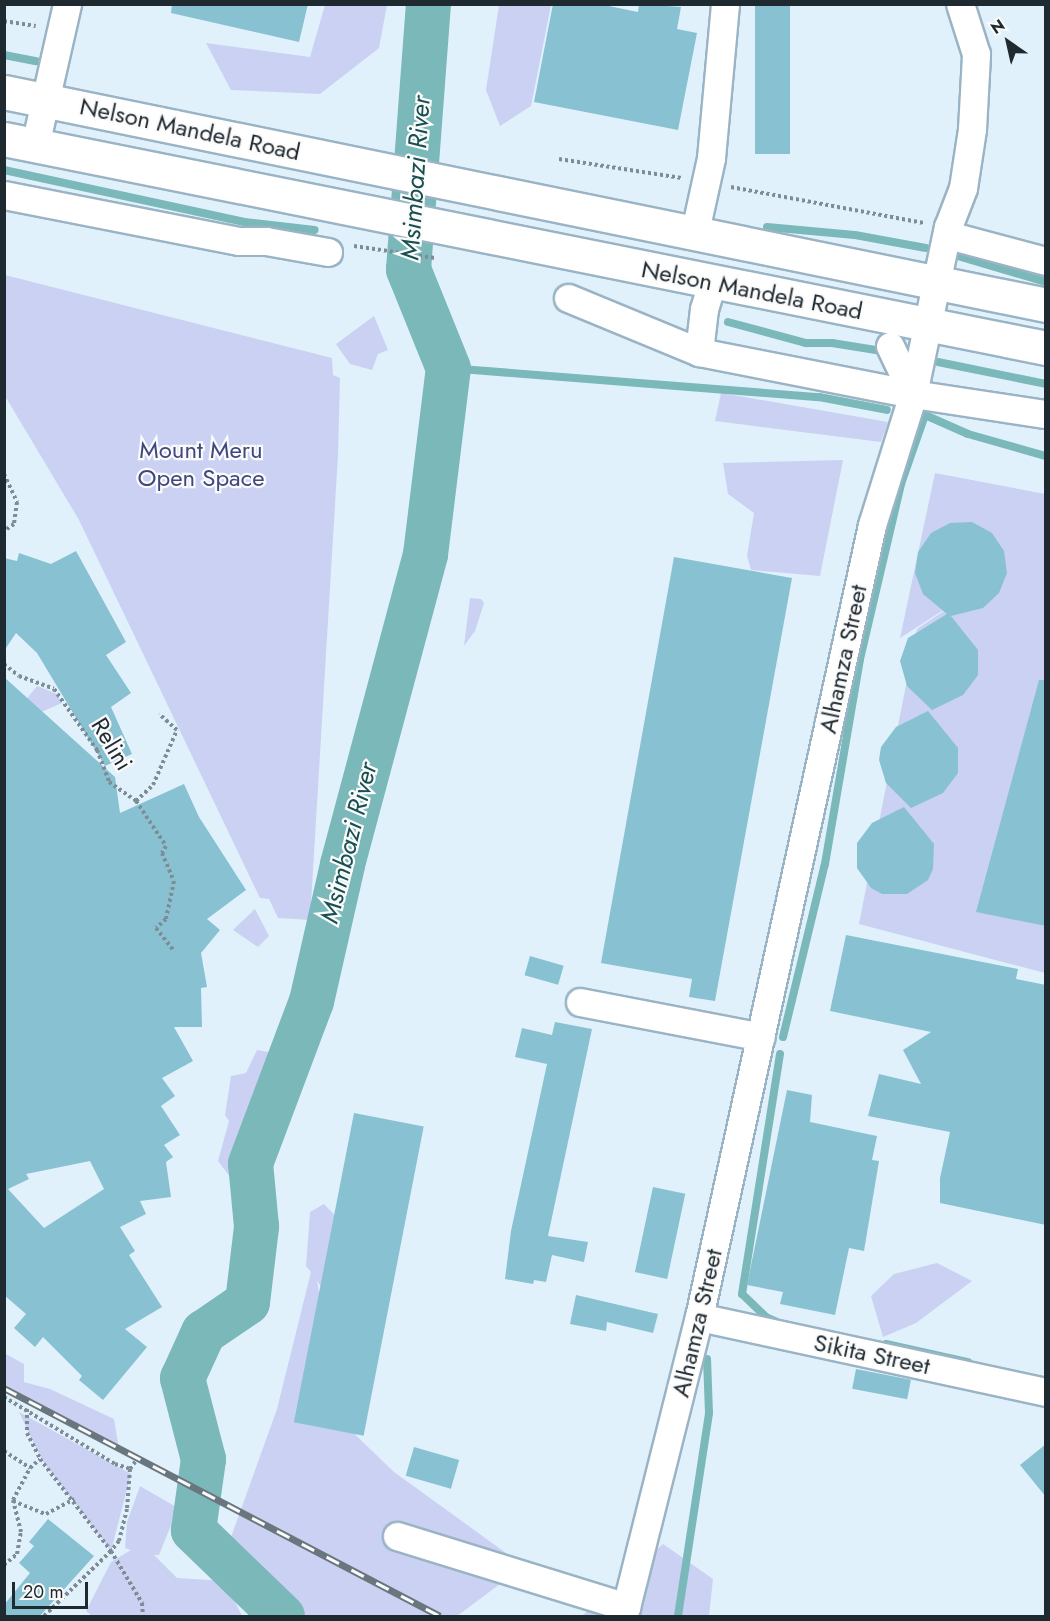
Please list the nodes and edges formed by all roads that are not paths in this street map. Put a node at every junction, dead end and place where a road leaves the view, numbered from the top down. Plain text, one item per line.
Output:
1 (67, 4) edge
2 (725, 4) edge
3 (960, 4) edge
4 (4, 92) edge
5 (46, 100) junction
6 (20, 142) edge
7 (4, 195) edge
8 (695, 231) junction
9 (948, 231) junction
10 (336, 248) road end
11 (1046, 261) edge
12 (712, 282) junction
13 (934, 283) junction
14 (568, 298) dead end
15 (1046, 305) edge
16 (925, 325) junction
17 (890, 346) dead end
18 (1046, 348) edge
19 (699, 352) junction
20 (913, 394) junction
21 (1046, 414) edge
22 (580, 1002) dead end
23 (761, 1037) junction
24 (699, 1317) junction
25 (1046, 1392) edge
26 (397, 1536) dead end

1 - 5 street
2 - 8 street
3 - 9 street, Alhamza Street
4 - 5 main road, Nelson Mandela Road
5 - 6 street
5 - 8 main road, Nelson Mandela Road
6 - 12 main road, Nelson Mandela Road
7 - 10 street
8 - 13 main road, Nelson Mandela Road
9 - 11 street
9 - 13 street, Alhamza Street
12 - 16 main road, Nelson Mandela Road
12 - 19 street
13 - 15 main road, Nelson Mandela Road
13 - 16 street, Alhamza Street
14 - 19 street
16 - 18 main road, Nelson Mandela Road
16 - 20 street, Alhamza Street
17 - 20 street
19 - 20 street
20 - 21 street
20 - 23 street, Alhamza Street
22 - 23 street
23 - 24 street, Alhamza Street
24 - 25 street, Sikita Street
24 - 26 street, Alhamza Street

